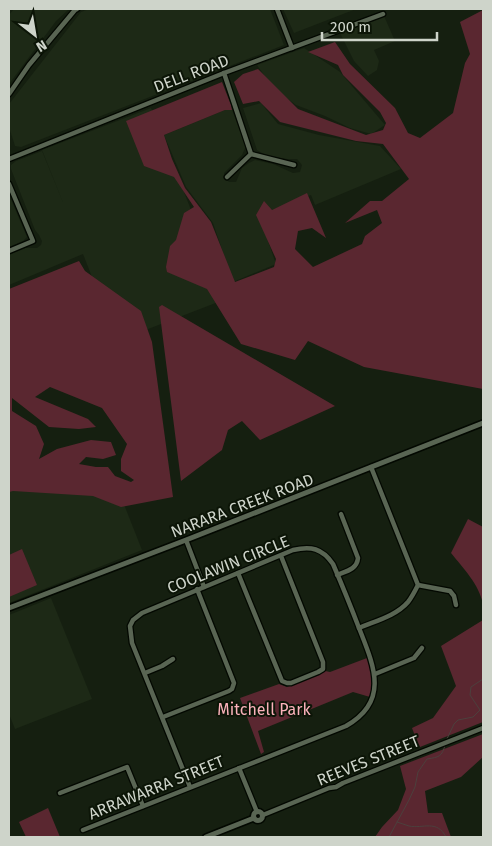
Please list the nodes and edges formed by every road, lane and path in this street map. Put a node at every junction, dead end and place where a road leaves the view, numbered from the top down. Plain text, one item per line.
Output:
1 (77, 9) edge
2 (277, 9) edge
3 (383, 14) dead end
4 (292, 48) junction
5 (224, 74) junction
6 (9, 94) edge
7 (9, 151) edge
8 (251, 154) junction
9 (10, 159) edge
10 (294, 165) dead end
11 (227, 177) dead end
12 (9, 184) edge
13 (9, 251) edge
14 (483, 422) edge
15 (371, 467) junction
16 (341, 514) dead end
17 (186, 540) junction
18 (281, 556) junction
19 (238, 573) junction
20 (338, 575) junction
21 (418, 585) junction
22 (204, 587) junction
23 (198, 589) junction
24 (456, 605) dead end
25 (9, 608) edge
26 (359, 628) junction
27 (422, 648) dead end
28 (173, 659) dead end
29 (145, 673) junction
30 (375, 674) junction
31 (162, 717) junction
32 (483, 728) edge
33 (239, 768) junction
34 (190, 787) junction
35 (60, 793) dead end
36 (143, 806) junction
37 (255, 815) junction
38 (263, 815) joint
39 (83, 830) dead end
40 (206, 837) edge

1 - 6 street
2 - 4 street
3 - 4 street, DELL ROAD
4 - 5 street, DELL ROAD
5 - 8 street
5 - 9 street, DELL ROAD
7 - 9 street
8 - 10 street
8 - 11 street
12 - 13 street
14 - 15 street, NARARA CREEK ROAD
15 - 17 street, NARARA CREEK ROAD
15 - 21 street
16 - 20 street
17 - 22 street
17 - 25 street, NARARA CREEK ROAD
18 - 19 street, COOLAWIN CIRCLE
18 - 19 street
18 - 20 street, COOLAWIN CIRCLE
19 - 22 street, COOLAWIN CIRCLE
20 - 26 street, COOLAWIN CIRCLE
21 - 24 street
21 - 26 street
22 - 23 street, COOLAWIN CIRCLE
23 - 29 street, COOLAWIN CIRCLE
23 - 31 street
26 - 30 street, COOLAWIN CIRCLE
27 - 30 street
28 - 29 street
29 - 31 street, COOLAWIN CIRCLE
30 - 33 street, COOLAWIN CIRCLE
31 - 34 street, COOLAWIN CIRCLE
32 - 38 street, REEVES STREET
33 - 34 street, ARRAWARRA STREET
33 - 37 street
34 - 36 street, ARRAWARRA STREET
35 - 36 street
36 - 39 street, ARRAWARRA STREET
37 - 38 street
37 - 40 street

